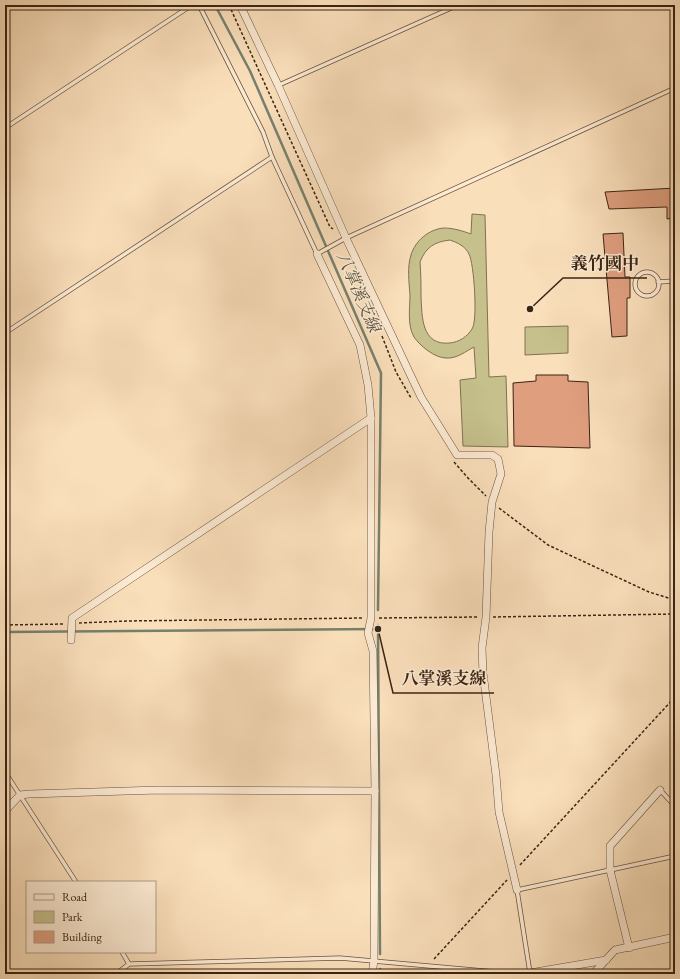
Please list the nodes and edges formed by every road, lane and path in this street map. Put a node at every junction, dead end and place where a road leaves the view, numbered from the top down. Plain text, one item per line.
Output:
1 (192, 5) edge
2 (199, 5) edge
3 (229, 5) edge
4 (240, 5) edge
5 (458, 5) edge
6 (278, 85) junction
7 (675, 88) edge
8 (5, 128) edge
9 (272, 157) junction
10 (346, 238) junction
11 (320, 252) junction
12 (675, 280) edge
13 (658, 282) junction
14 (5, 334) edge
15 (371, 418) junction
16 (675, 614) edge
17 (486, 617) junction
18 (371, 620) junction
19 (5, 625) edge
20 (71, 632) junction
21 (675, 697) edge
22 (5, 772) edge
23 (660, 790) joint
24 (375, 791) junction
25 (20, 795) junction
26 (675, 806) edge
27 (5, 811) edge
28 (675, 856) edge
29 (610, 870) junction
30 (513, 873) junction
31 (75, 881) edge
32 (517, 890) junction
33 (675, 937) edge
34 (628, 948) junction
35 (123, 953) edge
36 (606, 960) junction
37 (374, 961) junction
38 (129, 964) junction
39 (428, 966) junction
40 (530, 973) edge
41 (116, 974) edge
42 (372, 974) edge
43 (593, 974) edge

1 - 8 lane
2 - 9 lane
3 - 10 path
4 - 6 street
5 - 6 lane
6 - 10 street
7 - 10 lane
9 - 11 lane
9 - 14 lane
10 - 11 lane
10 - 17 street
11 - 15 street
12 - 13 lane
13 - 13 lane
15 - 18 street
15 - 20 street
16 - 17 path
17 - 18 path
17 - 30 street
18 - 20 path
18 - 24 street
19 - 20 path
21 - 30 path
22 - 25 lane
23 - 26 lane
23 - 29 street
24 - 25 street
24 - 37 street
25 - 27 street
25 - 31 lane
28 - 29 lane
29 - 32 lane
29 - 34 street
30 - 32 street
30 - 39 path
32 - 40 lane
33 - 34 street
34 - 36 street
35 - 38 lane
36 - 40 street
36 - 43 street
37 - 38 lane
37 - 39 lane
37 - 42 street
38 - 41 lane
39 - 40 lane

